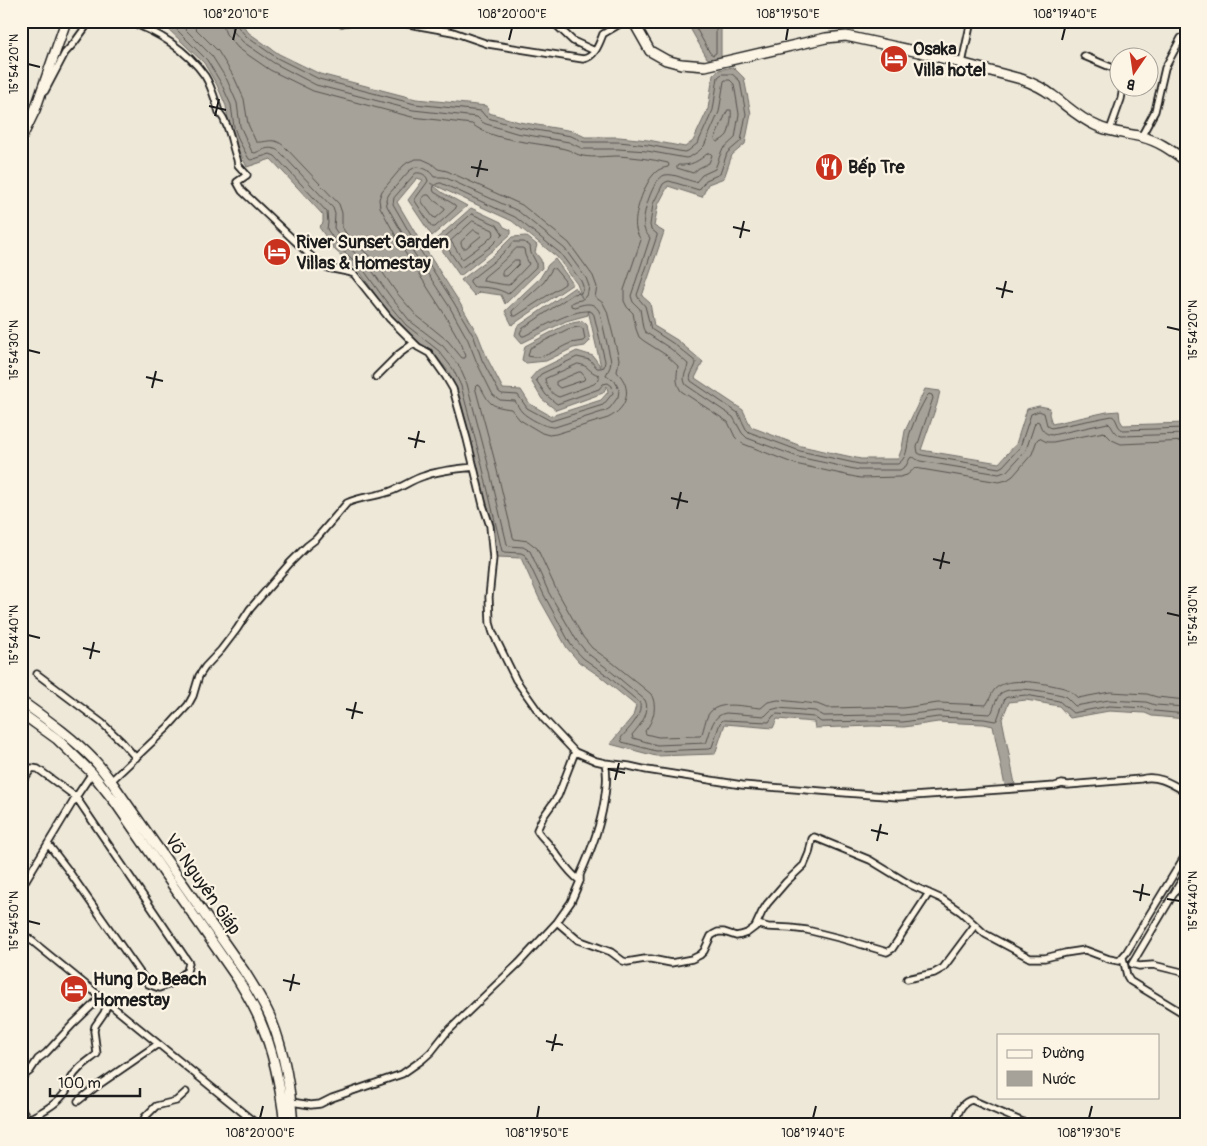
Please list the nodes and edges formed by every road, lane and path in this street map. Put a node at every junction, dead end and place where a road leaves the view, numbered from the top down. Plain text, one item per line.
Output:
1 (66, 21) edge
2 (90, 21) edge
3 (127, 21) edge
4 (333, 21) edge
5 (353, 21) edge
6 (392, 21) edge
7 (552, 21) edge
8 (625, 21) edge
9 (633, 21) edge
10 (971, 21) edge
11 (429, 24) edge
12 (1181, 38) dead end
13 (595, 51) junction
14 (1084, 56) dead end
15 (962, 63) junction
16 (1110, 66) edge
17 (1121, 98) edge
18 (38, 101) junction
19 (1110, 130) junction
20 (1141, 137) junction
21 (21, 139) edge
22 (1186, 162) edge
23 (414, 343) junction
24 (376, 377) dead end
25 (474, 467) junction
26 (37, 674) dead end
27 (21, 701) edge
28 (21, 712) edge
29 (575, 752) junction
30 (136, 758) junction
31 (605, 763) junction
32 (96, 770) junction
33 (111, 781) junction
34 (21, 783) edge
35 (1186, 792) edge
36 (76, 797) junction
37 (48, 844) junction
38 (1186, 854) edge
39 (1186, 873) edge
40 (580, 881) junction
41 (21, 888) edge
42 (929, 893) junction
43 (556, 922) junction
44 (757, 924) junction
45 (975, 925) junction
46 (21, 932) edge
47 (1123, 958) junction
48 (1186, 973) edge
49 (907, 980) dead end
50 (102, 997) junction
51 (108, 1003) junction
52 (1186, 1015) edge
53 (158, 1044) junction
54 (21, 1078) edge
55 (186, 1092) dead end
56 (78, 1101) dead end
57 (291, 1102) junction
58 (21, 1108) edge
59 (38, 1115) junction
60 (28, 1119) junction
61 (21, 1122) edge
62 (46, 1125) edge
63 (141, 1125) edge
64 (258, 1125) edge
65 (285, 1125) edge
66 (293, 1125) edge
67 (954, 1125) edge
68 (1030, 1125) edge

1 - 18 main road
2 - 18 street
3 - 23 street
4 - 5 street
6 - 11 street
7 - 13 street
8 - 13 street
9 - 15 main road
10 - 15 street
11 - 13 street
12 - 20 street
14 - 16 street
15 - 19 main road
17 - 19 street
18 - 21 main road
19 - 20 main road
20 - 22 main road
23 - 24 street
23 - 25 street
25 - 29 street
25 - 30 street
26 - 30 street
27 - 32 main road, Võ Nguyên Giáp
28 - 32 main road, Võ Nguyên Giáp
29 - 31 street
29 - 40 street
30 - 33 street
31 - 35 street
31 - 40 street
32 - 33 main road, Võ Nguyên Giáp
32 - 36 street
32 - 65 main road, Võ Nguyên Giáp
33 - 57 main road, Võ Nguyên Giáp
34 - 36 street
36 - 37 street
36 - 37 street
37 - 41 street
38 - 47 street
39 - 48 street
40 - 43 street
42 - 44 street
42 - 44 street
42 - 45 street
43 - 44 street
43 - 57 street
45 - 47 street
45 - 49 street
46 - 50 street
47 - 52 street
50 - 51 street
50 - 54 street
51 - 53 street
51 - 59 street
53 - 56 street
53 - 64 street
55 - 63 street
57 - 66 main road, Võ Nguyên Giáp
58 - 60 street
59 - 60 street
59 - 62 street
60 - 61 street
67 - 68 street

